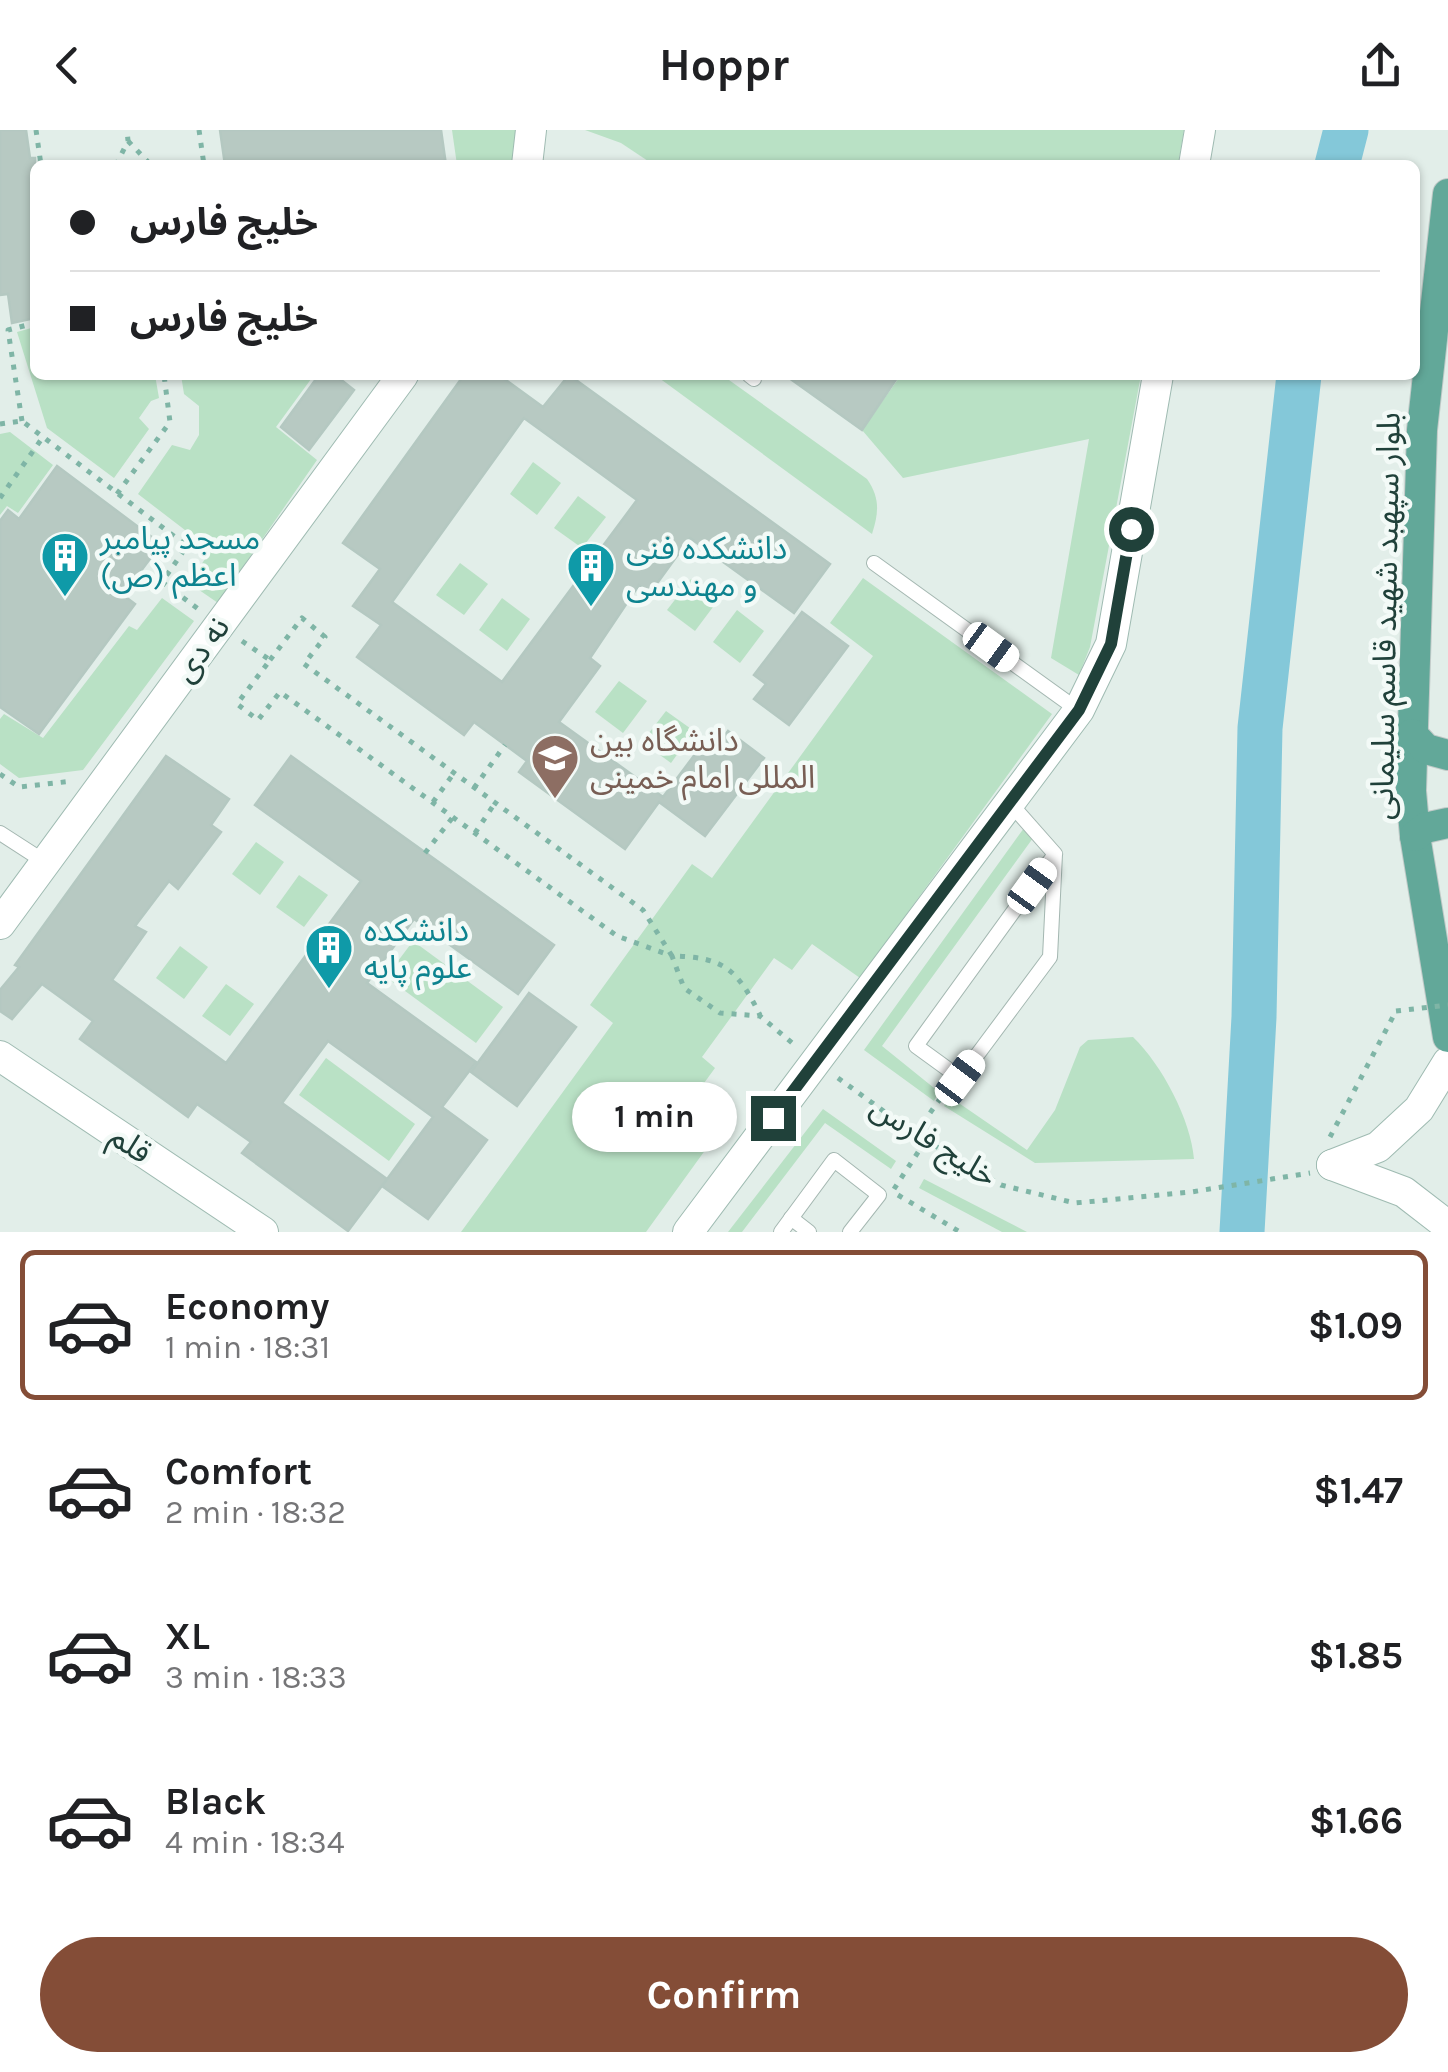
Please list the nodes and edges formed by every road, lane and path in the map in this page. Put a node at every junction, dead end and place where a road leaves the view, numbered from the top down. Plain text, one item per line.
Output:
1 (36, 130) edge
2 (127, 130) edge
3 (199, 130) edge
4 (532, 130) edge
5 (1200, 130) edge
6 (128, 140) junction
7 (40, 160) edge
8 (118, 160) edge
9 (146, 160) edge
10 (203, 160) edge
11 (528, 160) edge
12 (1195, 160) edge
13 (1448, 194) edge
14 (30, 324) edge
15 (165, 380) edge
16 (399, 380) edge
17 (1157, 380) edge
18 (22, 421) junction
19 (0, 424) edge
20 (43, 437) junction
21 (117, 494) junction
22 (0, 498) edge
23 (874, 563) dead end
24 (219, 626) junction
25 (270, 660) junction
26 (1079, 710) junction
27 (1412, 734) junction
28 (505, 745) dead end
29 (1448, 755) edge
30 (454, 773) junction
31 (474, 788) junction
32 (433, 802) junction
33 (495, 802) junction
34 (1010, 803) junction
35 (453, 817) junction
36 (1448, 822) edge
37 (0, 833) edge
38 (475, 833) junction
39 (1414, 836) junction
40 (425, 852) dead end
41 (1056, 854) junction
42 (45, 862) junction
43 (0, 924) edge
44 (672, 956) junction
45 (1448, 1005) edge
46 (760, 1016) junction
47 (1448, 1037) edge
48 (0, 1056) edge
49 (815, 1062) junction
50 (1448, 1062) edge
51 (957, 1075) junction
52 (914, 1134) junction
53 (926, 1140) junction
54 (1329, 1140) dead end
55 (1300, 1177) dead end
56 (886, 1193) junction
57 (791, 1218) junction
58 (1448, 1226) edge
59 (263, 1232) edge
60 (688, 1232) edge
61 (780, 1232) edge
62 (809, 1232) edge
63 (850, 1232) edge
64 (960, 1232) edge

1 - 7 path
2 - 6 path
3 - 10 path
4 - 11 street
5 - 12 street
6 - 8 path
6 - 9 path
13 - 27 main road, بلوار سپهبد شهید قاسم سلیمانی
14 - 18 path
15 - 21 path
16 - 24 street, نه دی
17 - 26 street
18 - 19 path
18 - 20 path
20 - 21 path
20 - 22 path
21 - 24 path
23 - 26 lane
24 - 25 path
24 - 42 street, نه دی
25 - 30 path
25 - 32 path
26 - 34 street
27 - 29 main road
27 - 39 main road, بلوار سپهبد شهید قاسم سلیمانی
28 - 31 path
30 - 31 path
30 - 32 path
31 - 33 path
32 - 35 path
33 - 38 path
33 - 44 path
34 - 41 lane
34 - 49 street
35 - 38 path
35 - 40 path
36 - 39 main road
37 - 42 lane
38 - 44 path
39 - 47 main road, بلوار سپهبد شهید قاسم سلیمانی
41 - 51 lane
41 - 51 lane
42 - 43 street, نه دی
44 - 46 path
44 - 46 path
45 - 54 path, bridge
46 - 49 path, خلیج فارس
48 - 59 street, قلم
49 - 52 path, خلیج فارس
49 - 60 street
50 - 58 street
51 - 52 path
52 - 53 path, خلیج فارس
53 - 55 path, خلیج فارس
53 - 56 path
56 - 57 lane
56 - 63 lane
56 - 64 path
57 - 61 lane
57 - 62 lane

